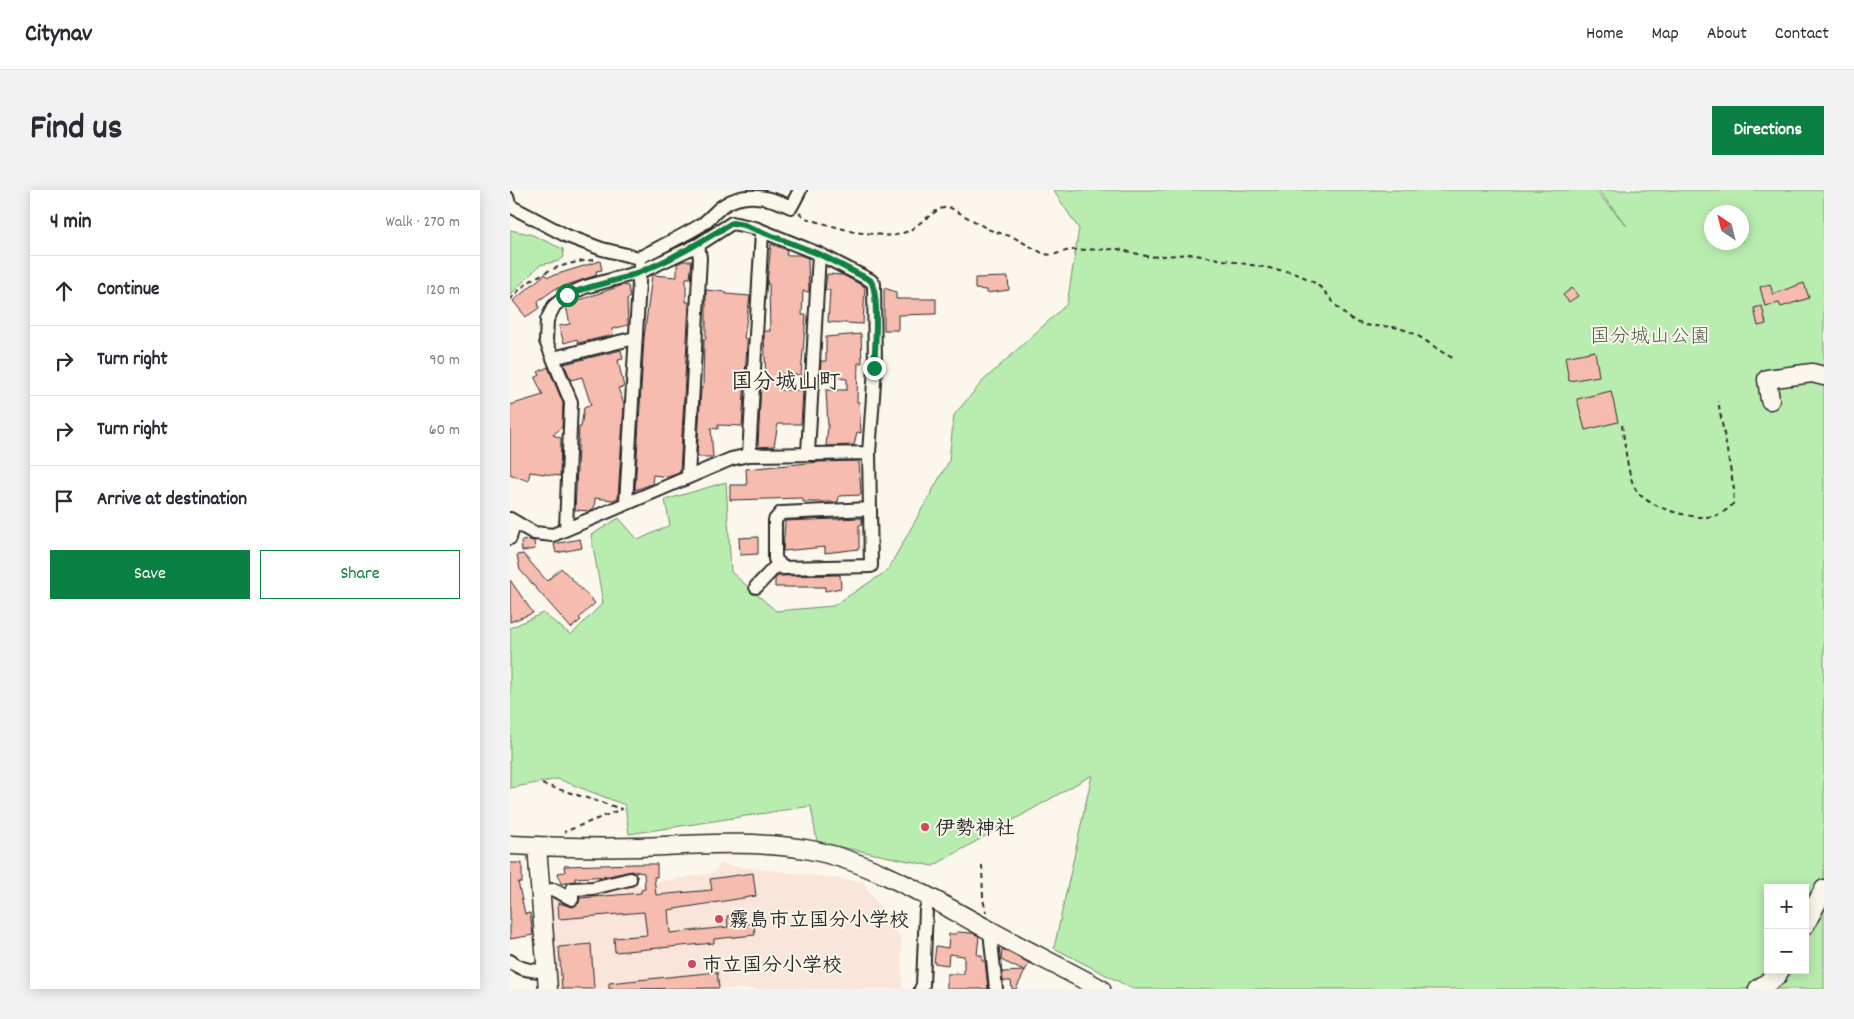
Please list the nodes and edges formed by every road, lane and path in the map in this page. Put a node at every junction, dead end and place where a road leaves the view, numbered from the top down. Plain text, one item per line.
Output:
1 (800, 190) edge
2 (511, 203) edge
3 (791, 207) junction
4 (762, 232) junction
5 (698, 245) junction
6 (819, 254) junction
7 (639, 258) junction
8 (599, 259) dead end
9 (640, 272) junction
10 (510, 300) edge
11 (635, 338) junction
12 (553, 358) junction
13 (1455, 359) dead end
14 (1824, 376) edge
15 (1770, 400) dead end
16 (1718, 401) dead end
17 (1622, 425) dead end
18 (808, 453) junction
19 (868, 453) junction
20 (749, 455) junction
21 (688, 476) junction
22 (626, 503) junction
23 (870, 509) junction
24 (512, 520) edge
25 (566, 528) junction
26 (510, 538) edge
27 (779, 563) junction
28 (756, 587) dead end
29 (542, 784) dead end
30 (510, 845) edge
31 (537, 846) junction
32 (555, 846) junction
33 (982, 866) dead end
34 (630, 879) dead end
35 (1824, 889) edge
36 (541, 891) junction
37 (931, 896) junction
38 (1809, 917) edge
39 (990, 931) junction
40 (510, 960) edge
41 (547, 971) junction
42 (1778, 974) edge
43 (548, 989) edge
44 (921, 989) edge
45 (996, 989) edge
46 (1101, 989) edge
47 (1758, 989) edge

1 - 3 street
2 - 7 street
3 - 7 street
3 - 13 path
4 - 5 street
4 - 6 street
4 - 20 street
5 - 9 street
5 - 21 street
6 - 18 street
6 - 19 street
7 - 9 street
8 - 10 path
9 - 11 street
9 - 12 street
11 - 12 street
11 - 22 street
12 - 25 street
14 - 15 street
16 - 17 path
18 - 19 street
18 - 20 street
19 - 23 street
20 - 21 street
21 - 22 street
22 - 25 street
23 - 27 street
23 - 27 street
24 - 25 street
24 - 26 street
27 - 28 street
29 - 32 path
30 - 31 street
31 - 32 street
31 - 36 street
32 - 37 street
33 - 39 path
34 - 36 street
35 - 38 street
36 - 41 street
37 - 39 street
37 - 44 street
39 - 45 street
39 - 46 street
40 - 41 street
41 - 43 street
42 - 47 street

